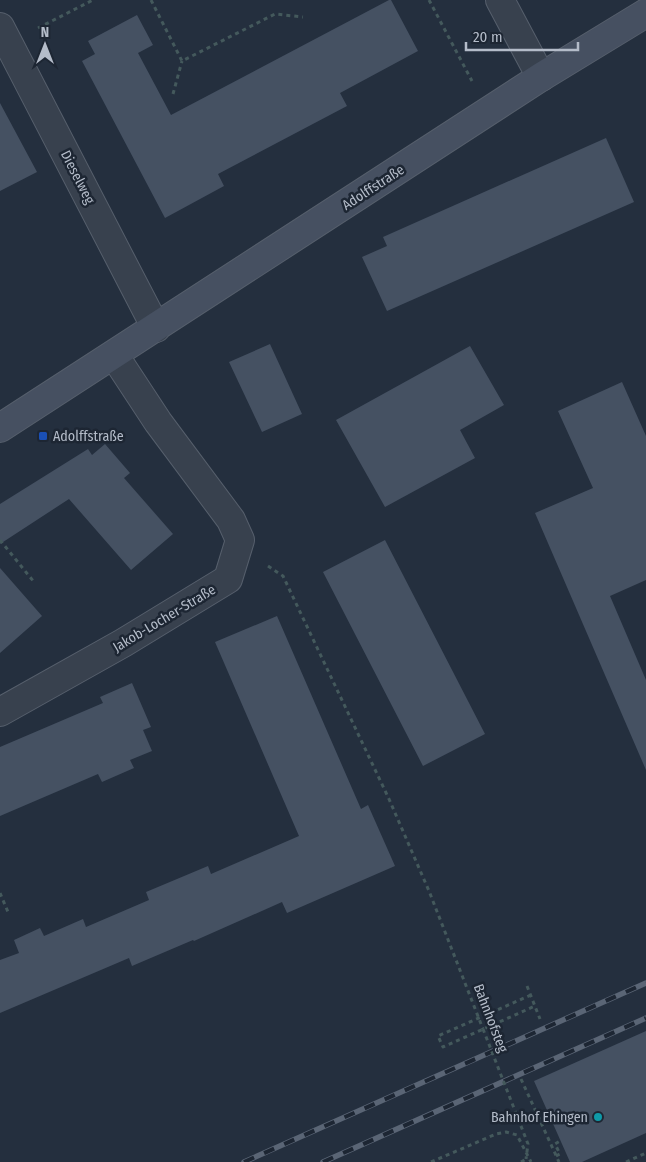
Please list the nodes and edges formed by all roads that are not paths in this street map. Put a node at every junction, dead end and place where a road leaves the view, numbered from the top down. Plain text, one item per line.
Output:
1 (500, 0) edge
2 (646, 13) edge
3 (4, 35) edge
4 (541, 77) junction
5 (156, 328) junction
6 (114, 355) junction
7 (0, 428) edge
8 (0, 712) edge

1 - 4 street
2 - 4 street, Adolffstraße
3 - 5 street, Dieselweg
4 - 5 street, Adolffstraße
5 - 6 street, Adolffstraße
6 - 7 street, Adolffstraße
6 - 8 street, Jakob-Locher-Straße

